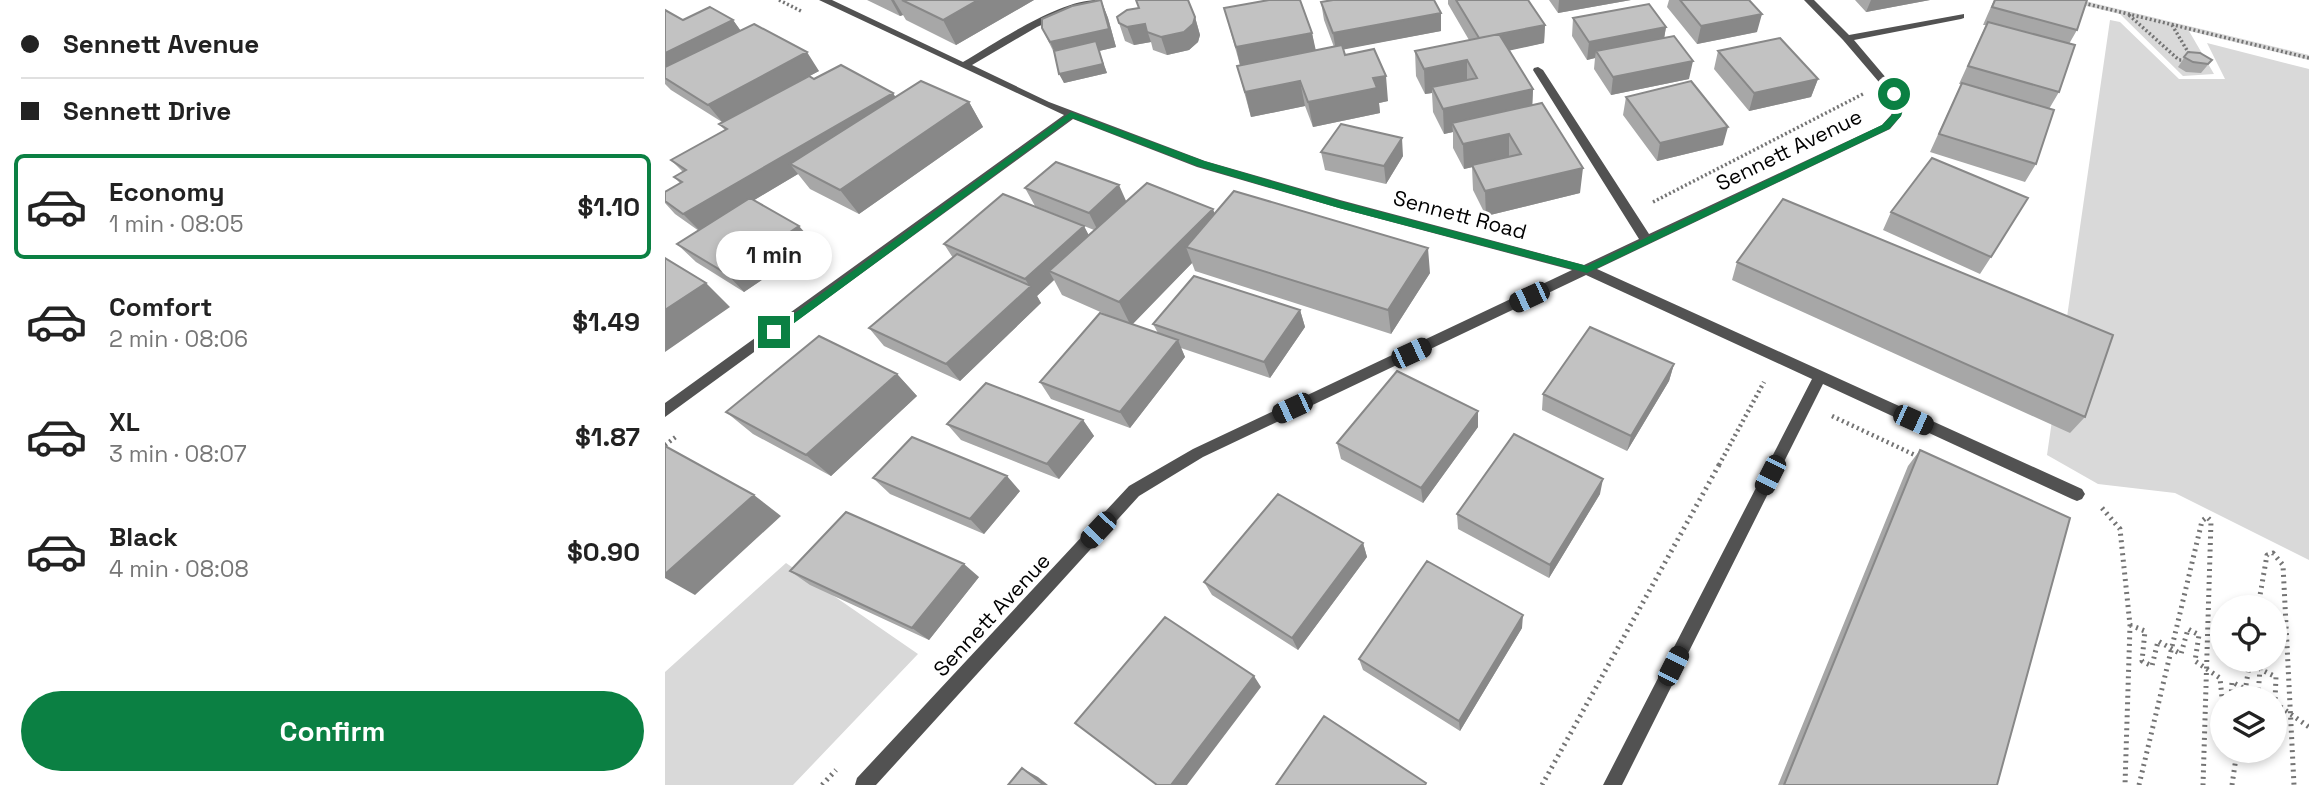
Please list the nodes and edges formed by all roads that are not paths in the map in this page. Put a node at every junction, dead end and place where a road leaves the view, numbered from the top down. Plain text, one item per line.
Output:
1 (824, 0) edge
2 (1092, 0) edge
3 (1809, 0) edge
4 (1961, 16) dead end
5 (1847, 38) junction
6 (965, 65) junction
7 (1538, 70) dead end
8 (1071, 115) junction
9 (1647, 241) junction
10 (1587, 270) junction
11 (1819, 378) junction
12 (665, 411) edge
13 (2077, 494) road end
14 (864, 785) edge
15 (1612, 785) edge

1 - 6 street, Sennett Road
2 - 6 street
3 - 5 street, Sennett Avenue
4 - 5 street
5 - 9 street, Sennett Avenue
6 - 8 street, Sennett Road
7 - 9 street
8 - 10 street, Sennett Road
8 - 12 street
9 - 10 street, Sennett Avenue
10 - 11 street, Sennett Road
10 - 14 street, Sennett Avenue
11 - 13 street, Sennett Road
11 - 15 street

